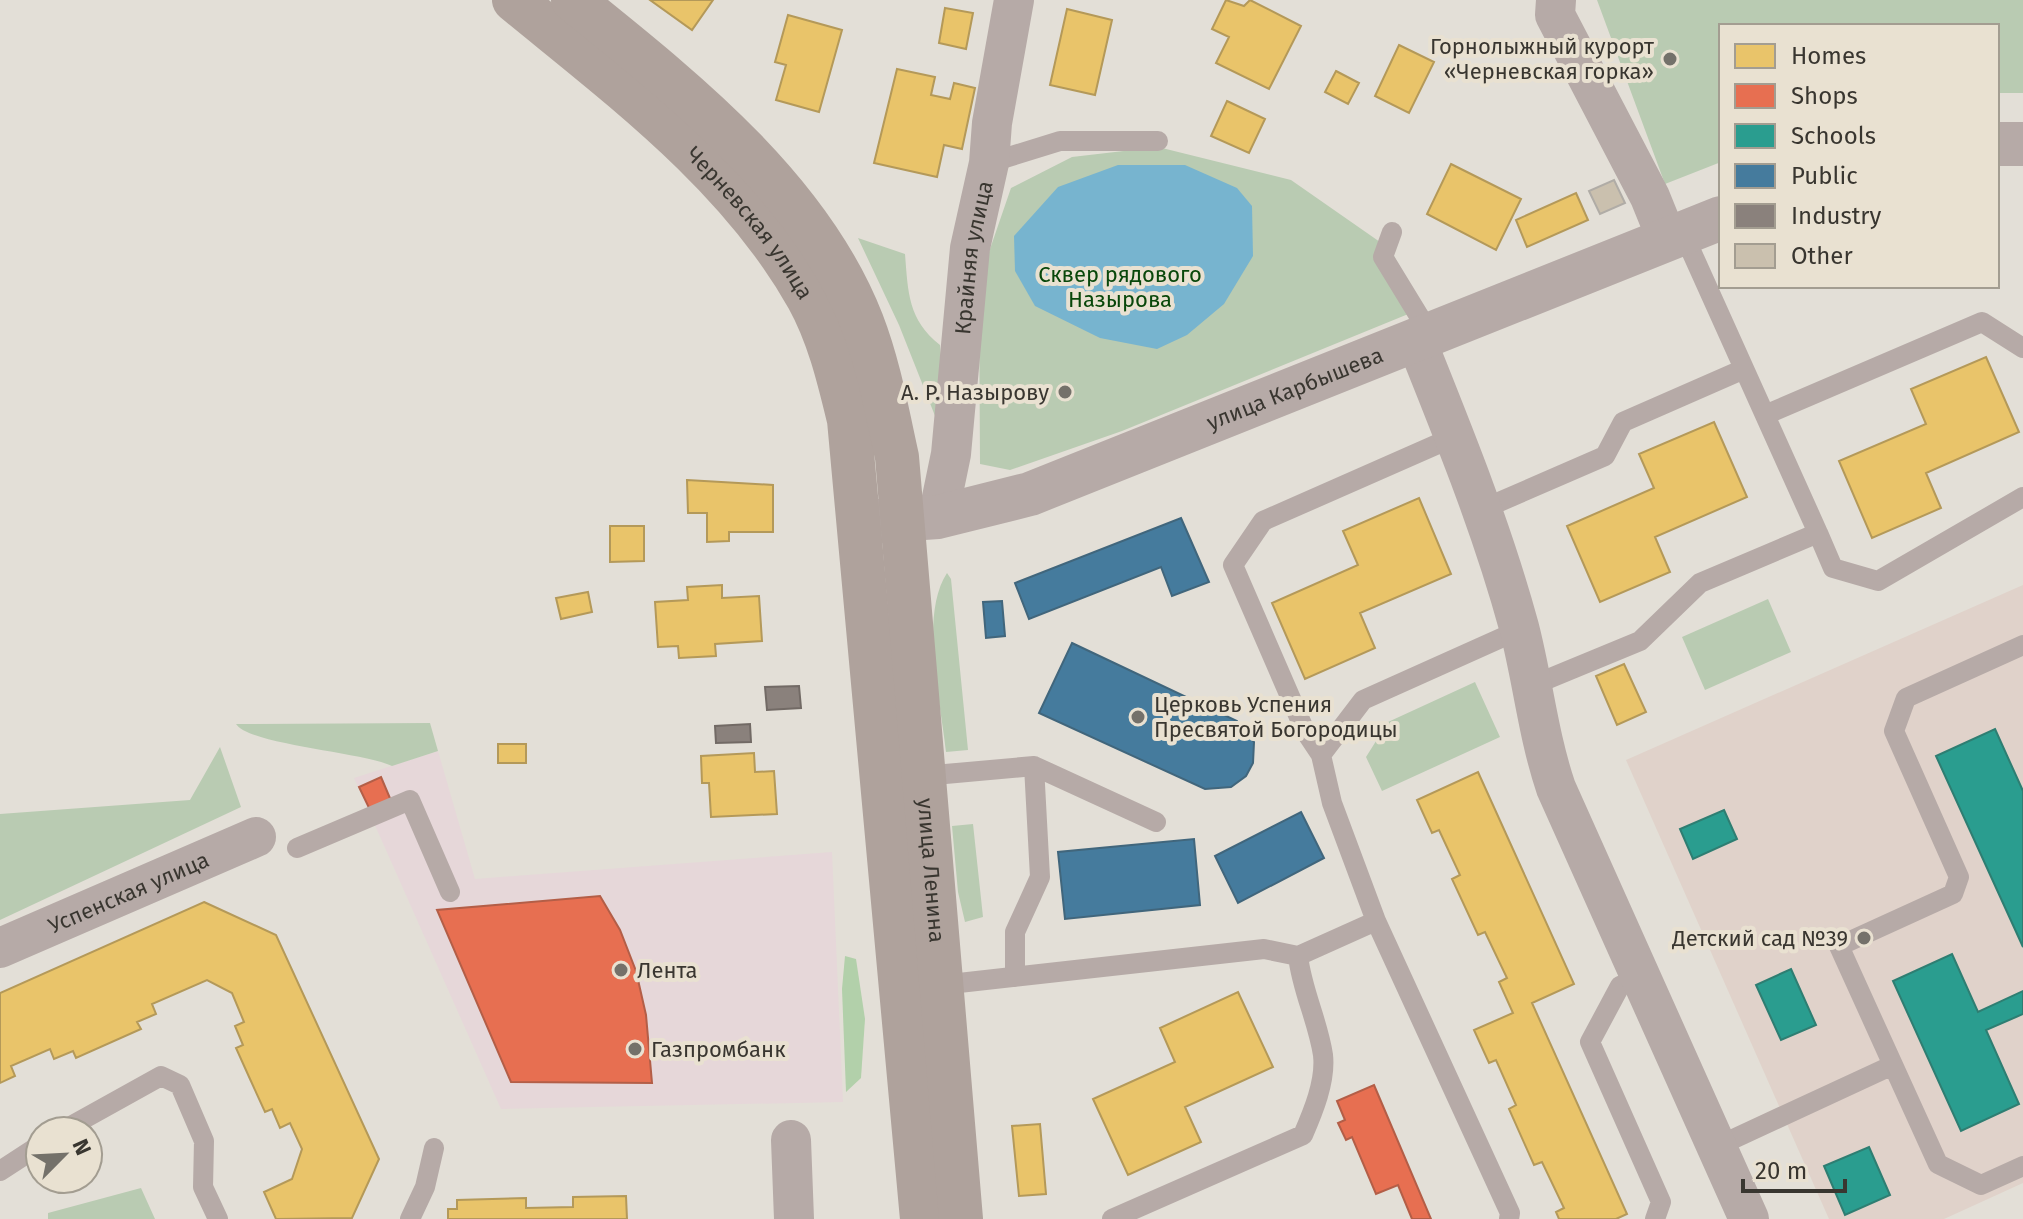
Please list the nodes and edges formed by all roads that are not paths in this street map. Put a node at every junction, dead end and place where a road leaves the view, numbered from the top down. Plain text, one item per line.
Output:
1 (514, 0) edge
2 (573, 0) edge
3 (1014, 0) edge
4 (1556, 0) edge
5 (1158, 141) dead end
6 (1999, 144) edge
7 (2023, 144) edge
8 (989, 163) junction
9 (1690, 230) edge
10 (1392, 232) dead end
11 (1423, 337) junction
12 (2023, 348) edge
13 (1744, 369) junction
14 (1765, 415) junction
15 (1456, 436) junction
16 (2023, 497) edge
17 (1483, 509) junction
18 (900, 520) junction
19 (1818, 533) junction
20 (1519, 630) junction
21 (2023, 645) edge
22 (1531, 686) junction
23 (1321, 755) junction
24 (1034, 766) junction
25 (923, 776) junction
26 (1156, 822) dead end
27 (256, 837) dead end
28 (297, 848) dead end
29 (450, 892) dead end
30 (1376, 921) junction
31 (0, 948) edge
32 (1298, 956) junction
33 (1015, 977) junction
34 (1641, 977) junction
35 (941, 985) junction
36 (1893, 1065) junction
37 (91, 1115) edge
38 (791, 1140) dead end
39 (1716, 1147) junction
40 (434, 1148) dead end
41 (24, 1155) edge
42 (2023, 1166) edge
43 (0, 1171) edge
44 (218, 1219) edge
45 (410, 1219) edge
46 (794, 1219) edge
47 (922, 1219) edge
48 (961, 1219) edge
49 (1112, 1219) edge
50 (1509, 1219) edge
51 (1655, 1219) edge
52 (1749, 1219) edge

1 - 18 main road, Черневская улица
2 - 18 main road, Черневская улица
3 - 8 street, Крайняя улица
4 - 9 street
5 - 8 lane
6 - 7 street
8 - 18 street, Крайняя улица
9 - 11 street, улица Карбышева
9 - 13 lane
10 - 11 lane
11 - 15 street
11 - 18 street, улица Карбышева
12 - 14 lane
13 - 14 lane
13 - 17 lane
14 - 19 lane
15 - 17 street
15 - 23 lane
16 - 19 lane
17 - 20 street
18 - 25 main road, улица Ленина
18 - 47 main road, улица Ленина
19 - 22 lane
20 - 22 street
20 - 23 lane
21 - 36 lane
22 - 34 street
23 - 30 lane
24 - 25 lane
24 - 26 lane
24 - 33 lane
25 - 35 main road, улица Ленина
27 - 31 street, Успенская улица
28 - 29 lane
30 - 32 lane
30 - 50 lane
32 - 33 lane
32 - 49 lane
33 - 35 lane
34 - 39 street
34 - 51 lane
35 - 48 main road, улица Ленина
36 - 39 lane
36 - 42 lane
37 - 44 lane
38 - 46 street
39 - 52 street
40 - 45 lane
41 - 43 lane

